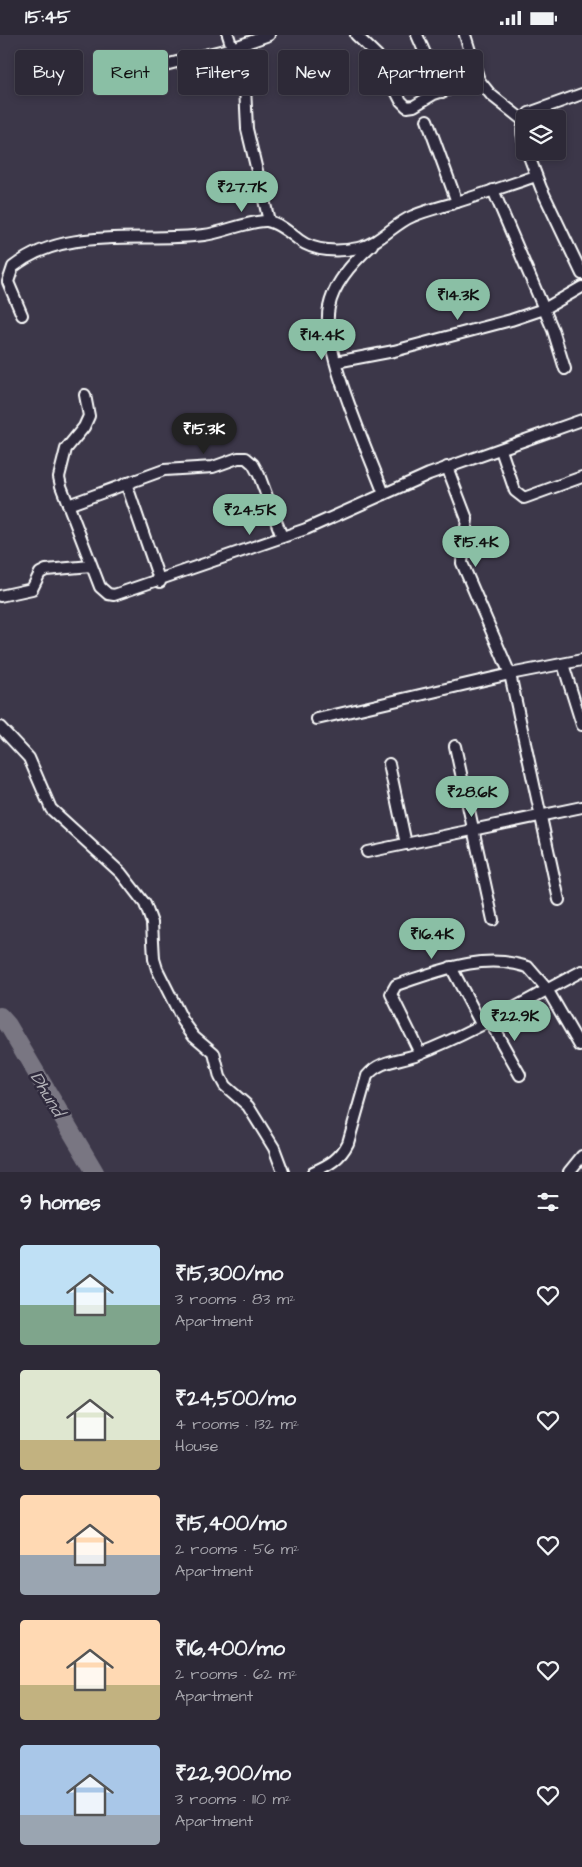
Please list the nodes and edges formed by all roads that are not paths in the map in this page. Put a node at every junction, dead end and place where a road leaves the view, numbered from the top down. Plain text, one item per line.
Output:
1 (228, 35) edge
2 (267, 35) edge
3 (356, 35) edge
4 (417, 35) edge
5 (465, 35) edge
6 (232, 48) junction
7 (372, 50) edge
8 (424, 50) edge
9 (470, 50) edge
10 (168, 64) edge
11 (483, 85) edge
12 (582, 94) edge
13 (399, 95) edge
14 (436, 95) edge
15 (536, 110) edge
16 (516, 115) edge
17 (427, 120) dead end
18 (530, 160) edge
19 (536, 176) junction
20 (493, 190) junction
21 (457, 202) junction
22 (268, 221) junction
23 (375, 242) junction
24 (582, 274) edge
25 (582, 287) edge
26 (544, 309) junction
27 (22, 315) dead end
28 (336, 362) junction
29 (565, 369) dead end
30 (85, 395) dead end
31 (582, 420) edge
32 (500, 450) junction
33 (448, 467) junction
34 (582, 477) edge
35 (126, 483) junction
36 (384, 493) junction
37 (68, 505) junction
38 (282, 537) junction
39 (91, 566) junction
40 (160, 581) junction
41 (0, 596) edge
42 (582, 660) edge
43 (563, 664) junction
44 (510, 674) junction
45 (317, 719) dead end
46 (582, 722) edge
47 (0, 727) edge
48 (455, 746) dead end
49 (389, 765) dead end
50 (582, 807) edge
51 (541, 817) junction
52 (475, 830) junction
53 (406, 844) junction
54 (367, 852) dead end
55 (559, 900) dead end
56 (493, 920) dead end
57 (451, 967) junction
58 (582, 971) edge
59 (547, 989) junction
60 (485, 1022) junction
61 (580, 1046) dead end
62 (420, 1053) junction
63 (520, 1075) dead end
64 (582, 1156) edge
65 (283, 1172) edge
66 (313, 1172) edge
67 (569, 1172) edge

1 - 6 street
2 - 6 street
3 - 7 street
4 - 8 street
5 - 9 street
6 - 10 street
6 - 22 street
11 - 16 street
12 - 15 street
13 - 14 street
17 - 21 street
18 - 19 street
19 - 20 street
19 - 24 street
20 - 21 street
20 - 26 street
21 - 23 street
22 - 23 street
22 - 27 street
23 - 28 street
25 - 26 street
26 - 28 street
26 - 29 street
28 - 36 street
30 - 37 street
31 - 32 street
32 - 33 street
32 - 34 street
33 - 36 street
33 - 44 street
35 - 37 street
35 - 38 street
35 - 40 street
36 - 38 street
37 - 39 street
38 - 40 street
39 - 40 street
39 - 41 street
42 - 43 street
43 - 44 street
43 - 46 street
44 - 45 street
44 - 51 street
47 - 65 street
48 - 52 street
49 - 53 street
50 - 51 street
51 - 52 street
51 - 55 street
52 - 53 street
52 - 56 street
53 - 54 street
57 - 59 street
57 - 60 street
57 - 62 street
58 - 59 street
59 - 60 street
59 - 61 street
60 - 62 street
60 - 63 street
62 - 66 street
64 - 67 street

